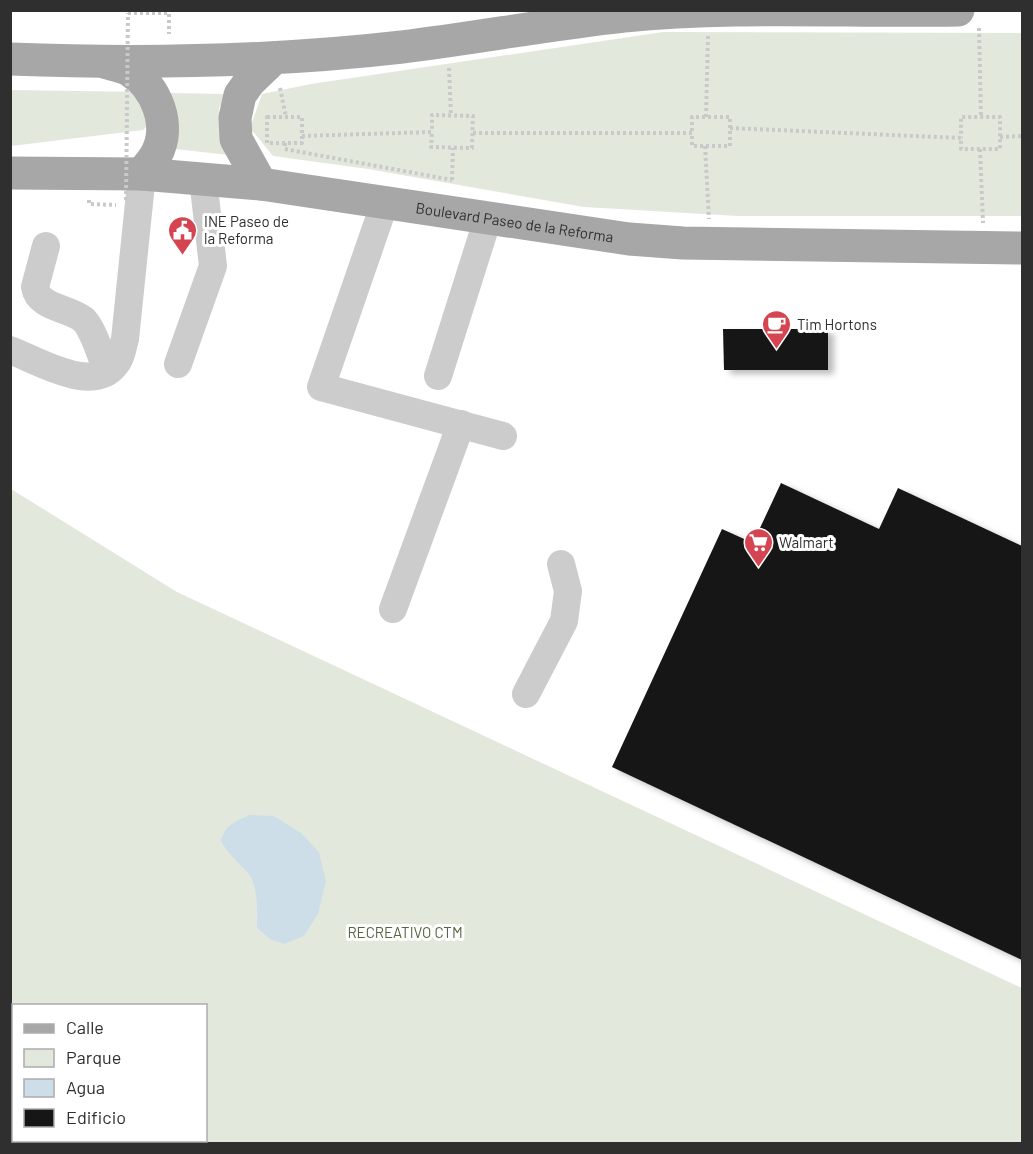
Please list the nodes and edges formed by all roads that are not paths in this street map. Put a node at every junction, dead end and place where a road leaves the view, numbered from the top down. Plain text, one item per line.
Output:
1 (709, 11) edge
2 (919, 11) edge
3 (969, 15) edge
4 (274, 58) junction
5 (10, 60) edge
6 (105, 63) junction
7 (10, 173) edge
8 (203, 179) junction
9 (261, 184) junction
10 (134, 187) junction
11 (385, 202) junction
12 (488, 218) junction
13 (46, 246) dead end
14 (1023, 248) edge
15 (10, 350) edge
16 (178, 364) dead end
17 (107, 372) junction
18 (438, 376) dead end
19 (461, 424) junction
20 (503, 436) dead end
21 (561, 564) dead end
22 (393, 609) dead end
23 (526, 694) dead end

1 - 2 main road
1 - 4 main road
2 - 3 main road
4 - 6 main road
4 - 9 main road
5 - 6 main road
6 - 10 main road
7 - 10 main road, Boulevard Paseo de la Reforma
8 - 9 main road, Boulevard Paseo de la Reforma
8 - 10 main road, Boulevard Paseo de la Reforma
8 - 16 lane
9 - 11 main road, Boulevard Paseo de la Reforma
10 - 17 lane
11 - 12 main road, Boulevard Paseo de la Reforma
11 - 19 lane
12 - 14 main road, Boulevard Paseo de la Reforma
12 - 18 lane
13 - 17 lane
15 - 17 lane
19 - 20 lane
19 - 22 lane
21 - 23 lane

